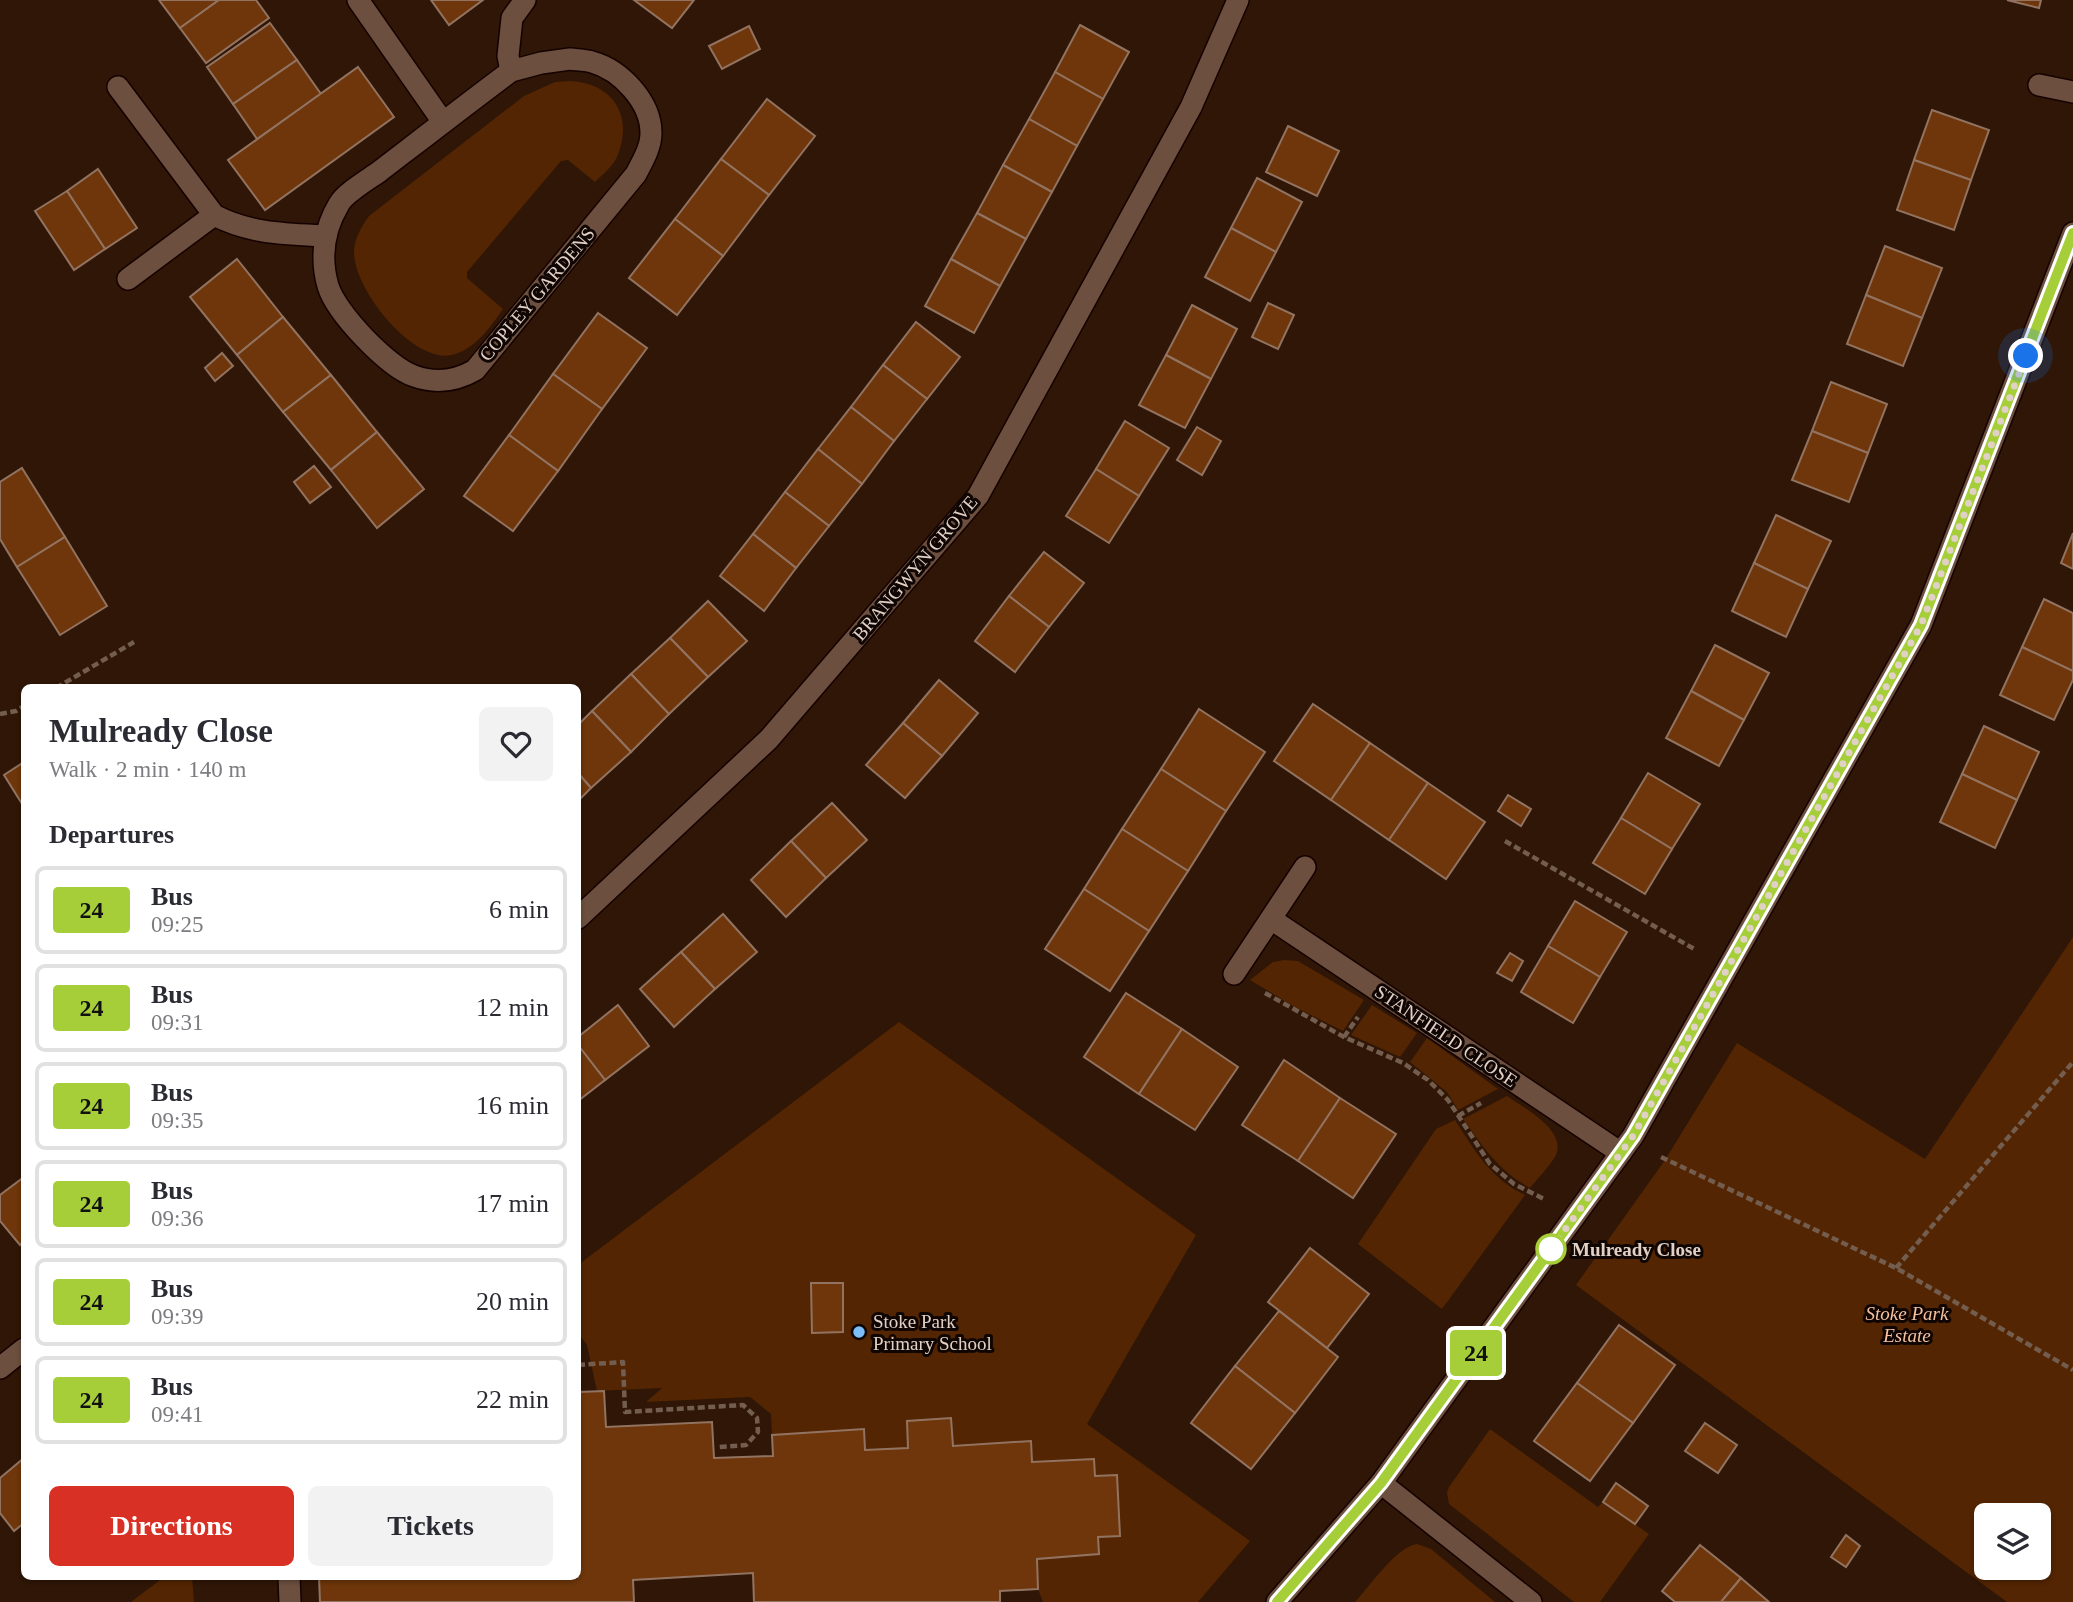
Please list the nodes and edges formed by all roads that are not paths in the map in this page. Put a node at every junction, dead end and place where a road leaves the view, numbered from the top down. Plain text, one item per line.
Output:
1 (358, 0) edge
2 (526, 0) edge
3 (1238, 0) edge
4 (511, 71) junction
5 (2039, 85) dead end
6 (118, 87) dead end
7 (2073, 92) edge
8 (443, 122) junction
9 (214, 215) junction
10 (2073, 233) edge
11 (326, 236) junction
12 (128, 279) dead end
13 (1305, 867) dead end
14 (581, 915) edge
15 (1271, 919) junction
16 (1234, 974) road end
17 (1621, 1153) junction
18 (21, 1351) edge
19 (0, 1368) edge
20 (1381, 1483) junction
21 (289, 1580) edge
22 (290, 1602) edge
23 (1277, 1602) edge
24 (1531, 1602) edge

1 - 8 street
2 - 4 street
3 - 14 street, BRANGWYN GROVE
4 - 8 street, COPLEY GARDENS
4 - 11 street, COPLEY GARDENS
5 - 7 street
6 - 9 street
8 - 11 street, COPLEY GARDENS
9 - 11 street
9 - 12 street
10 - 17 street
13 - 15 street
15 - 16 street
15 - 17 street, STANFIELD CLOSE
17 - 20 street
18 - 19 street
20 - 23 street
20 - 24 street
21 - 22 street

